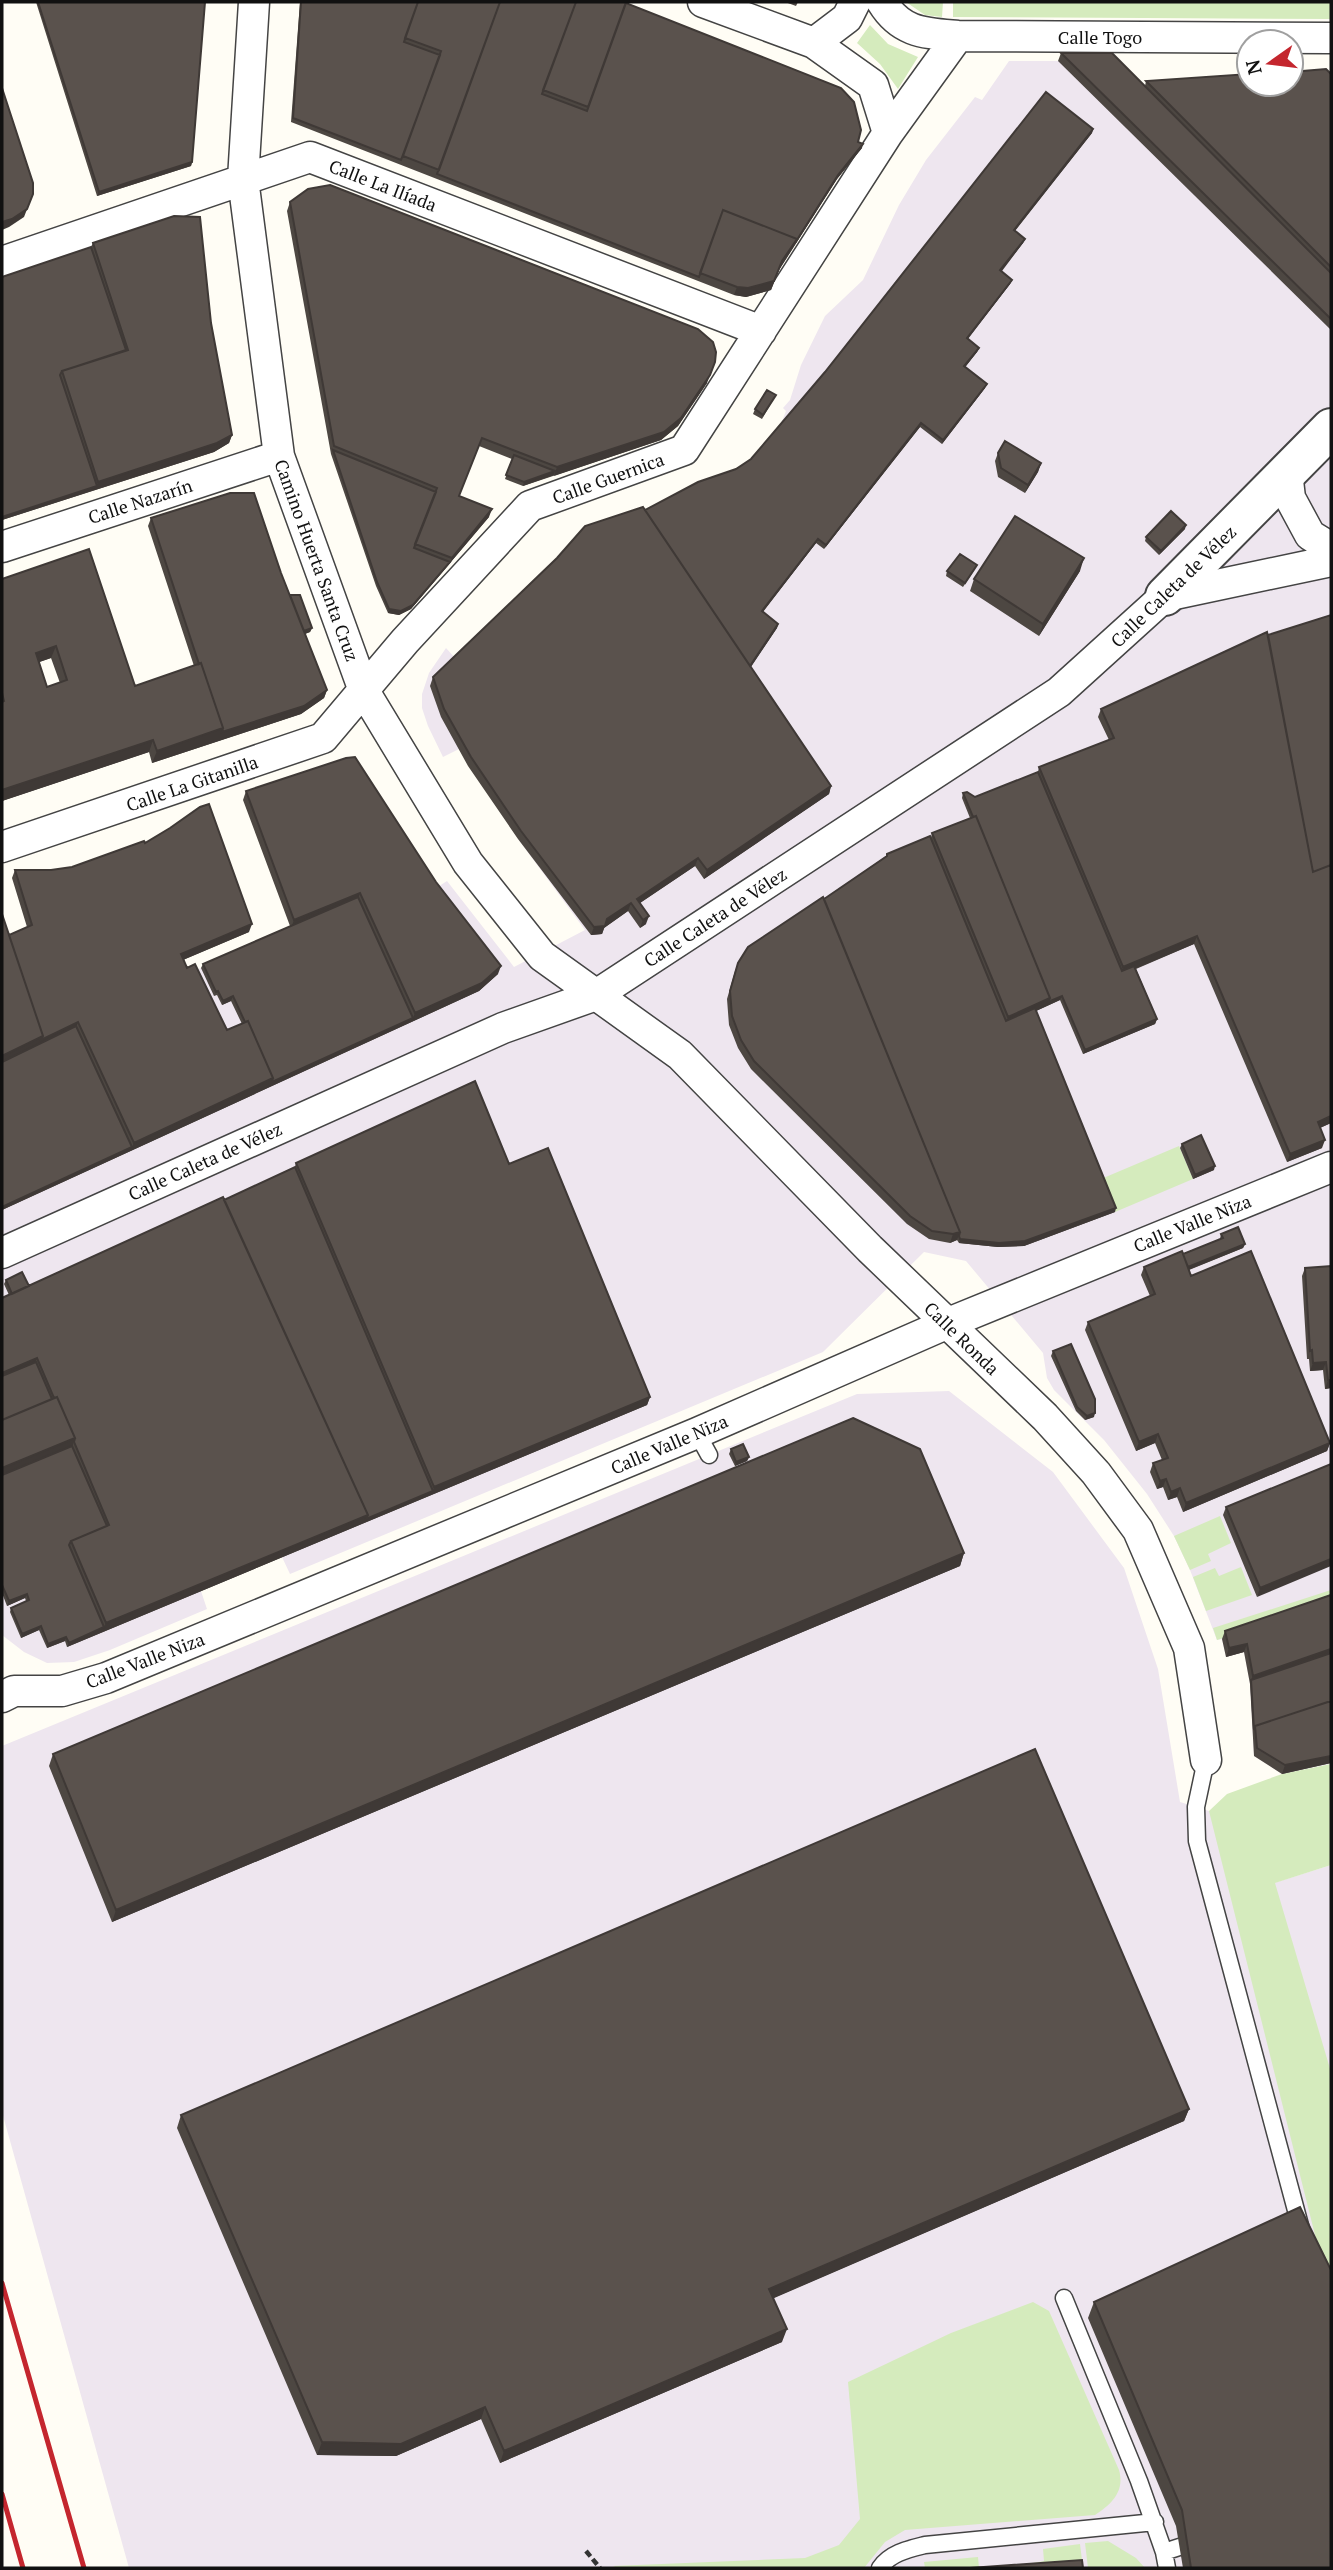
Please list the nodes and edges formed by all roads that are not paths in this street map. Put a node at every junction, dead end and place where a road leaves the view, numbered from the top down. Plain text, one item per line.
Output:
1 (254, 2) edge
2 (703, 2) edge
3 (855, 2) edge
4 (882, 2) edge
5 (958, 36) junction
6 (1331, 38) edge
7 (814, 43) junction
8 (888, 133) junction
9 (243, 179) junction
10 (2, 262) edge
11 (761, 331) junction
12 (1331, 428) edge
13 (279, 456) junction
14 (1287, 472) junction
15 (2, 547) edge
16 (1331, 548) edge
17 (1331, 561) edge
18 (1165, 596) junction
19 (363, 691) junction
20 (2, 847) edge
21 (596, 995) junction
22 (1331, 1167) edge
23 (2, 1253) edge
24 (946, 1324) junction
25 (6, 1690) edge
26 (1206, 1760) joint
27 (1304, 2239) edge
28 (1065, 2298) dead end
29 (1155, 2522) junction
30 (1213, 2533) edge
31 (1166, 2560) edge
32 (880, 2568) edge

1 - 9 street, Camino Huerta Santa Cruz
2 - 7 street
3 - 7 street
4 - 5 street, Calle Togo
5 - 6 street, Calle Togo
5 - 8 street, Calle Guernica
7 - 8 street
8 - 11 street, Calle Guernica
9 - 10 street, Calle La Ilíada
9 - 11 street, Calle La Ilíada
9 - 13 street, Camino Huerta Santa Cruz
11 - 19 street, Calle Guernica
12 - 14 street, Calle Caleta de Vélez
13 - 15 street, Calle Nazarín
13 - 19 street, Camino Huerta Santa Cruz
14 - 16 street
14 - 18 street, Calle Caleta de Vélez
17 - 18 street
18 - 21 street, Calle Caleta de Vélez
19 - 20 street, Calle La Gitanilla
19 - 21 street, Camino Huerta Santa Cruz
21 - 23 street, Calle Caleta de Vélez
21 - 24 street, Calle Ronda
22 - 24 street, Calle Valle Niza
24 - 25 street, Calle Valle Niza
24 - 26 street, Calle Ronda
26 - 27 lane
28 - 29 lane
29 - 31 lane
29 - 32 lane
30 - 31 lane

